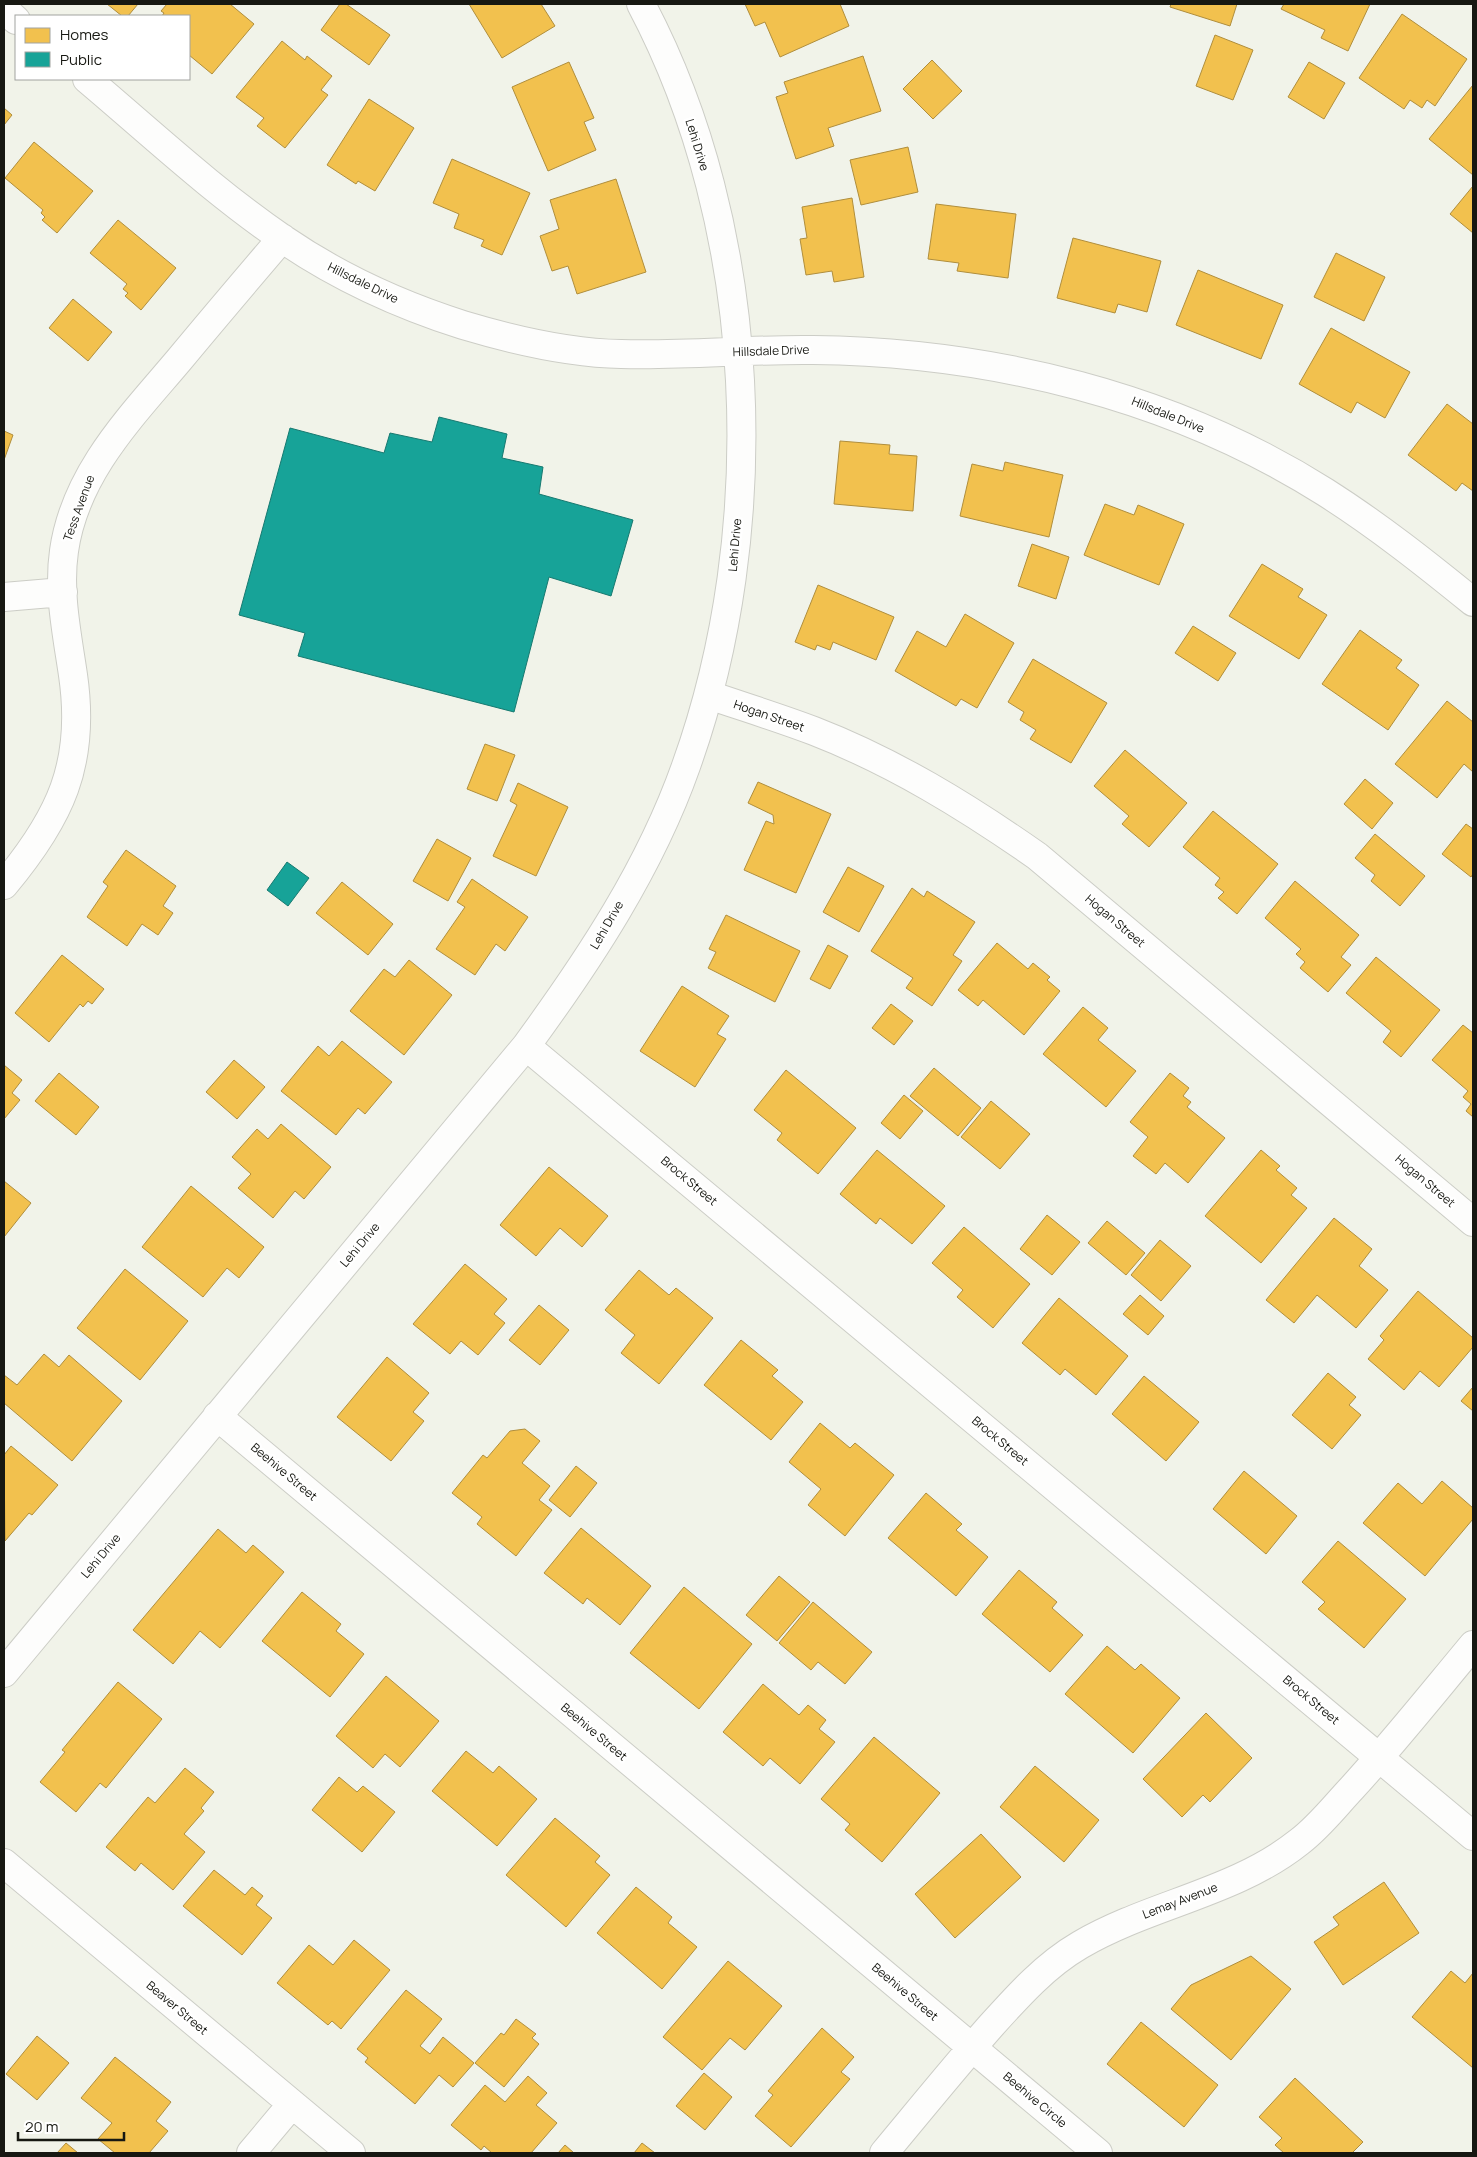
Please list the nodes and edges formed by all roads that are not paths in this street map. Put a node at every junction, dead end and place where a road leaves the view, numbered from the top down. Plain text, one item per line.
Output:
1 (641, 4) edge
2 (4, 9) edge
3 (15, 19) edge
4 (87, 80) edge
5 (282, 238) junction
6 (738, 352) junction
7 (63, 592) junction
8 (4, 597) edge
9 (1473, 602) edge
10 (709, 695) junction
11 (4, 885) edge
12 (526, 1046) junction
13 (1473, 1222) edge
14 (217, 1416) junction
15 (1473, 1645) edge
16 (4, 1673) edge
17 (1380, 1758) junction
18 (1473, 1836) edge
19 (4, 1862) edge
20 (972, 2048) junction
21 (292, 2104) junction
22 (251, 2153) edge
23 (351, 2153) edge
24 (884, 2153) edge
25 (1098, 2153) edge

1 - 6 street, Lehi Drive
2 - 3 street
4 - 5 street, Hillsdale Drive
5 - 6 street, Hillsdale Drive
5 - 7 street, Tess Avenue
6 - 9 street, Hillsdale Drive
6 - 10 street, Lehi Drive
7 - 8 street
7 - 11 street, Tess Avenue
10 - 12 street, Lehi Drive
10 - 13 street, Hogan Street
12 - 14 street, Lehi Drive
12 - 17 street, Brock Street
14 - 16 street, Lehi Drive
14 - 20 street, Beehive Street
15 - 17 street, Lemay Avenue
17 - 18 street, Brock Street
17 - 20 street, Lemay Avenue
19 - 21 street, Beaver Street
20 - 24 street, Lemay Avenue
20 - 25 street, Beehive Circle
21 - 22 street
21 - 23 street, Beaver Street

